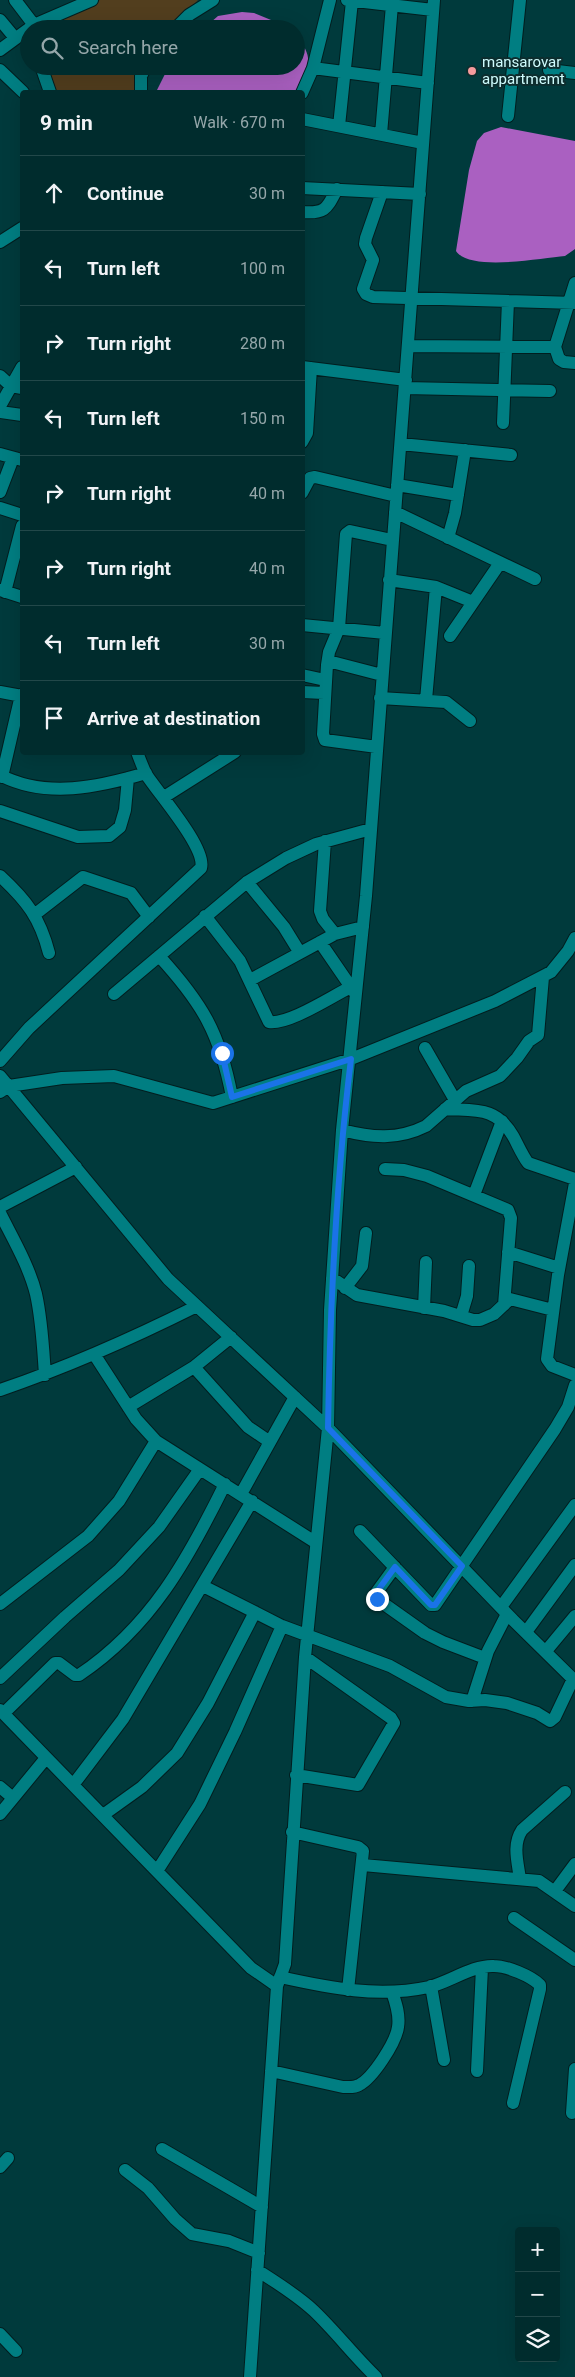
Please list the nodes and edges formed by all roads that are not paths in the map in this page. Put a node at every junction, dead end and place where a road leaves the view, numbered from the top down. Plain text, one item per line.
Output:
1 (15, 0) edge
2 (92, 0) edge
3 (213, 0) edge
4 (330, 0) edge
5 (347, 0) edge
6 (352, 0) edge
7 (520, 0) edge
8 (392, 5) junction
9 (434, 5) edge
10 (0, 20) edge
11 (25, 20) edge
12 (51, 20) edge
13 (184, 20) edge
14 (20, 35) edge
15 (15, 38) junction
16 (0, 50) edge
17 (313, 68) junction
18 (0, 70) edge
19 (549, 70) dead end
20 (345, 73) junction
21 (575, 73) edge
22 (44, 75) edge
23 (142, 75) edge
24 (386, 78) junction
25 (428, 83) junction
26 (21, 90) edge
27 (49, 90) edge
28 (141, 90) edge
29 (303, 90) edge
30 (508, 116) dead end
31 (305, 120) edge
32 (339, 126) junction
33 (381, 134) junction
34 (423, 143) junction
35 (305, 188) edge
36 (337, 190) junction
37 (382, 192) junction
38 (420, 194) junction
39 (305, 212) edge
40 (20, 229) edge
41 (0, 242) edge
42 (575, 283) edge
43 (412, 298) junction
44 (508, 301) junction
45 (572, 303) edge
46 (408, 346) junction
47 (506, 347) junction
48 (556, 347) junction
49 (575, 363) edge
50 (307, 368) edge
51 (0, 376) edge
52 (405, 384) junction
53 (17, 387) edge
54 (503, 390) junction
55 (550, 391) dead end
56 (0, 406) edge
57 (0, 412) edge
58 (20, 415) edge
59 (503, 423) dead end
60 (305, 436) edge
61 (401, 444) junction
62 (465, 450) junction
63 (0, 454) edge
64 (511, 455) dead end
65 (18, 459) edge
66 (305, 487) edge
67 (396, 491) junction
68 (0, 492) edge
69 (458, 495) junction
70 (0, 508) edge
71 (394, 512) junction
72 (20, 514) edge
73 (20, 533) edge
74 (448, 538) junction
75 (392, 540) junction
76 (500, 563) junction
77 (535, 579) dead end
78 (389, 580) junction
79 (436, 587) junction
80 (3, 591) edge
81 (20, 596) edge
82 (473, 602) junction
83 (305, 625) edge
84 (339, 628) junction
85 (385, 633) junction
86 (450, 636) dead end
87 (328, 661) junction
88 (382, 675) junction
89 (305, 676) edge
90 (325, 686) junction
91 (305, 691) edge
92 (0, 692) edge
93 (20, 695) edge
94 (380, 698) junction
95 (426, 700) junction
96 (20, 703) edge
97 (470, 721) dead end
98 (377, 747) junction
99 (138, 755) edge
100 (230, 755) edge
101 (146, 773) junction
102 (1, 776) edge
103 (128, 778) junction
104 (164, 797) junction
105 (0, 811) edge
106 (371, 828) junction
107 (325, 841) junction
108 (0, 876) edge
109 (247, 882) junction
110 (34, 915) junction
111 (205, 916) junction
112 (150, 917) junction
113 (363, 927) junction
114 (335, 934) junction
115 (575, 938) edge
116 (320, 942) junction
117 (49, 953) dead end
118 (300, 953) junction
119 (159, 956) junction
120 (543, 977) junction
121 (250, 980) junction
122 (353, 991) junction
123 (114, 994) dead end
124 (425, 1048) dead end
125 (351, 1059) junction
126 (0, 1061) edge
127 (0, 1076) edge
128 (5, 1089) edge
129 (232, 1097) junction
130 (455, 1100) junction
131 (445, 1109) junction
132 (502, 1121) junction
133 (342, 1130) junction
134 (76, 1167) junction
135 (385, 1169) dead end
136 (575, 1179) edge
137 (575, 1183) edge
138 (474, 1195) junction
139 (0, 1207) edge
140 (0, 1213) edge
141 (571, 1232) edge
142 (366, 1234) dead end
143 (508, 1252) junction
144 (426, 1262) dead end
145 (469, 1266) dead end
146 (559, 1268) junction
147 (332, 1278) junction
148 (346, 1288) junction
149 (504, 1305) junction
150 (197, 1306) junction
151 (424, 1308) junction
152 (553, 1310) junction
153 (461, 1316) junction
154 (231, 1337) junction
155 (94, 1354) junction
156 (194, 1367) junction
157 (45, 1374) junction
158 (575, 1375) edge
159 (575, 1385) edge
160 (0, 1390) edge
161 (296, 1397) junction
162 (128, 1407) junction
163 (328, 1428) junction
164 (156, 1441) junction
165 (270, 1442) junction
166 (200, 1469) junction
167 (225, 1484) junction
168 (247, 1498) junction
169 (575, 1505) edge
170 (360, 1531) dead end
171 (315, 1542) junction
172 (575, 1565) edge
173 (462, 1566) junction
174 (395, 1567) junction
175 (203, 1586) junction
176 (0, 1604) edge
177 (504, 1610) junction
178 (255, 1612) junction
179 (575, 1616) edge
180 (282, 1626) junction
181 (526, 1632) junction
182 (307, 1636) junction
183 (546, 1651) junction
184 (305, 1657) junction
185 (485, 1658) junction
186 (0, 1678) edge
187 (574, 1680) edge
188 (472, 1701) junction
189 (2, 1712) edge
190 (46, 1758) junction
191 (296, 1775) junction
192 (73, 1785) junction
193 (0, 1787) edge
194 (566, 1792) dead end
195 (13, 1798) junction
196 (0, 1814) edge
197 (102, 1815) junction
198 (292, 1832) junction
199 (575, 1864) edge
200 (363, 1866) junction
201 (156, 1871) junction
202 (520, 1879) junction
203 (555, 1891) junction
204 (575, 1906) edge
205 (514, 1918) dead end
206 (575, 1960) edge
207 (482, 1968) junction
208 (279, 1982) junction
209 (431, 1986) junction
210 (348, 1990) junction
211 (392, 1992) junction
212 (444, 2060) dead end
213 (575, 2069) edge
214 (271, 2071) junction
215 (477, 2072) dead end
216 (513, 2103) dead end
217 (572, 2113) dead end
218 (162, 2149) dead end
219 (126, 2170) dead end
220 (262, 2207) junction
221 (259, 2253) junction
222 (257, 2270) junction
223 (0, 2334) edge
224 (16, 2351) dead end
225 (250, 2377) edge
226 (376, 2377) edge

1 - 11 street
2 - 12 street
3 - 13 street
4 - 17 street
5 - 6 street
6 - 8 street
6 - 20 street
7 - 30 street
8 - 9 street
8 - 24 street
9 - 25 street
10 - 15 street
14 - 15 street
15 - 16 street
17 - 20 street
17 - 29 street
18 - 26 street
19 - 21 street
20 - 24 street
20 - 32 street
22 - 27 street
23 - 28 street
24 - 25 street
24 - 33 street
25 - 34 street
31 - 32 street
32 - 33 street
33 - 34 street
34 - 38 street
35 - 36 street
36 - 37 street
36 - 39 street
37 - 38 street
37 - 43 street
38 - 43 street
40 - 41 street
42 - 45 street
43 - 44 street
43 - 46 street
44 - 45 street
44 - 47 street
45 - 48 street
46 - 47 street
46 - 52 street
47 - 48 street
47 - 54 street
48 - 49 street
50 - 52 street
50 - 60 street
51 - 53 street
52 - 54 street
52 - 61 street
53 - 56 street
54 - 55 street
54 - 59 street
57 - 58 street
61 - 62 street
61 - 67 street
62 - 64 street
62 - 69 street
63 - 65 street
65 - 68 street
66 - 67 street
67 - 69 street
67 - 71 street
69 - 74 street
70 - 72 street
71 - 74 street
71 - 75 street
73 - 80 street
74 - 76 street
75 - 78 street
75 - 84 street
76 - 77 street
76 - 82 street
78 - 79 street
78 - 85 street
79 - 82 street
79 - 95 street
80 - 81 street
82 - 86 street
83 - 84 street
84 - 85 street
84 - 87 street
85 - 88 street
87 - 88 street
87 - 90 street
88 - 94 street
89 - 90 street
90 - 91 street
90 - 98 street
92 - 93 street
94 - 95 street
94 - 98 street
95 - 97 street
96 - 102 street
98 - 106 street
99 - 101 street
100 - 104 street
101 - 103 street
101 - 104 street
102 - 103 street
103 - 105 street
104 - 112 street
106 - 107 street
106 - 113 street
107 - 109 street
107 - 114 street
108 - 110 street
109 - 111 street
109 - 118 street
110 - 112 street
110 - 117 street
111 - 119 street
111 - 121 street
112 - 126 street
113 - 114 street
113 - 122 street
114 - 116 street
115 - 120 street
116 - 118 street
116 - 122 street
118 - 121 street
119 - 123 street
119 - 129 street
120 - 125 street
120 - 130 street
121 - 122 street
122 - 125 street
124 - 130 street
125 - 129 street
125 - 133 street
127 - 128 street
128 - 129 street
128 - 134 street
130 - 131 street
131 - 132 street
131 - 133 street
132 - 136 street
132 - 138 street
133 - 147 street
134 - 139 street
134 - 150 street
135 - 138 street
137 - 141 street
138 - 143 street
140 - 157 street
141 - 146 street
142 - 148 street
143 - 146 street
143 - 149 street
144 - 151 street
145 - 153 street
146 - 152 street
147 - 148 street
147 - 163 street
148 - 151 street
149 - 152 street
149 - 153 street
150 - 154 street
150 - 155 street
151 - 153 street
152 - 158 street
154 - 156 street
154 - 161 street
155 - 157 street
155 - 162 street
156 - 162 street
156 - 165 street
157 - 160 street
159 - 173 street
161 - 163 street
161 - 165 street
162 - 164 street
163 - 171 street
163 - 173 street
164 - 166 street
164 - 176 street
165 - 168 street
166 - 167 street
166 - 186 street
167 - 168 street
167 - 189 street
168 - 171 street
168 - 175 street
169 - 177 street
170 - 174 street
171 - 182 street
172 - 181 street
173 - 174 street
173 - 177 street
174 - 185 street
175 - 178 street
175 - 192 street
177 - 181 street
177 - 185 street
178 - 180 street
178 - 197 street
179 - 183 street
180 - 182 street
180 - 201 street
181 - 183 street
182 - 184 street
182 - 188 street
183 - 187 street
184 - 191 street
184 - 191 street
185 - 188 street
187 - 188 street
189 - 190 street
190 - 192 street
190 - 195 street
191 - 198 street
192 - 197 street
193 - 195 street
194 - 202 street
195 - 196 street
197 - 201 street
198 - 200 street
198 - 208 street
199 - 203 street
200 - 202 street
200 - 210 street
201 - 208 street
202 - 203 street
203 - 204 street
205 - 206 street
207 - 209 street
207 - 215 street
207 - 216 street
208 - 210 street
208 - 214 street
209 - 211 street
209 - 212 street
210 - 211 street
211 - 214 street
213 - 217 street
214 - 220 street
218 - 220 street
219 - 221 street
220 - 221 street
221 - 222 street
222 - 225 street
222 - 226 street
223 - 224 street

